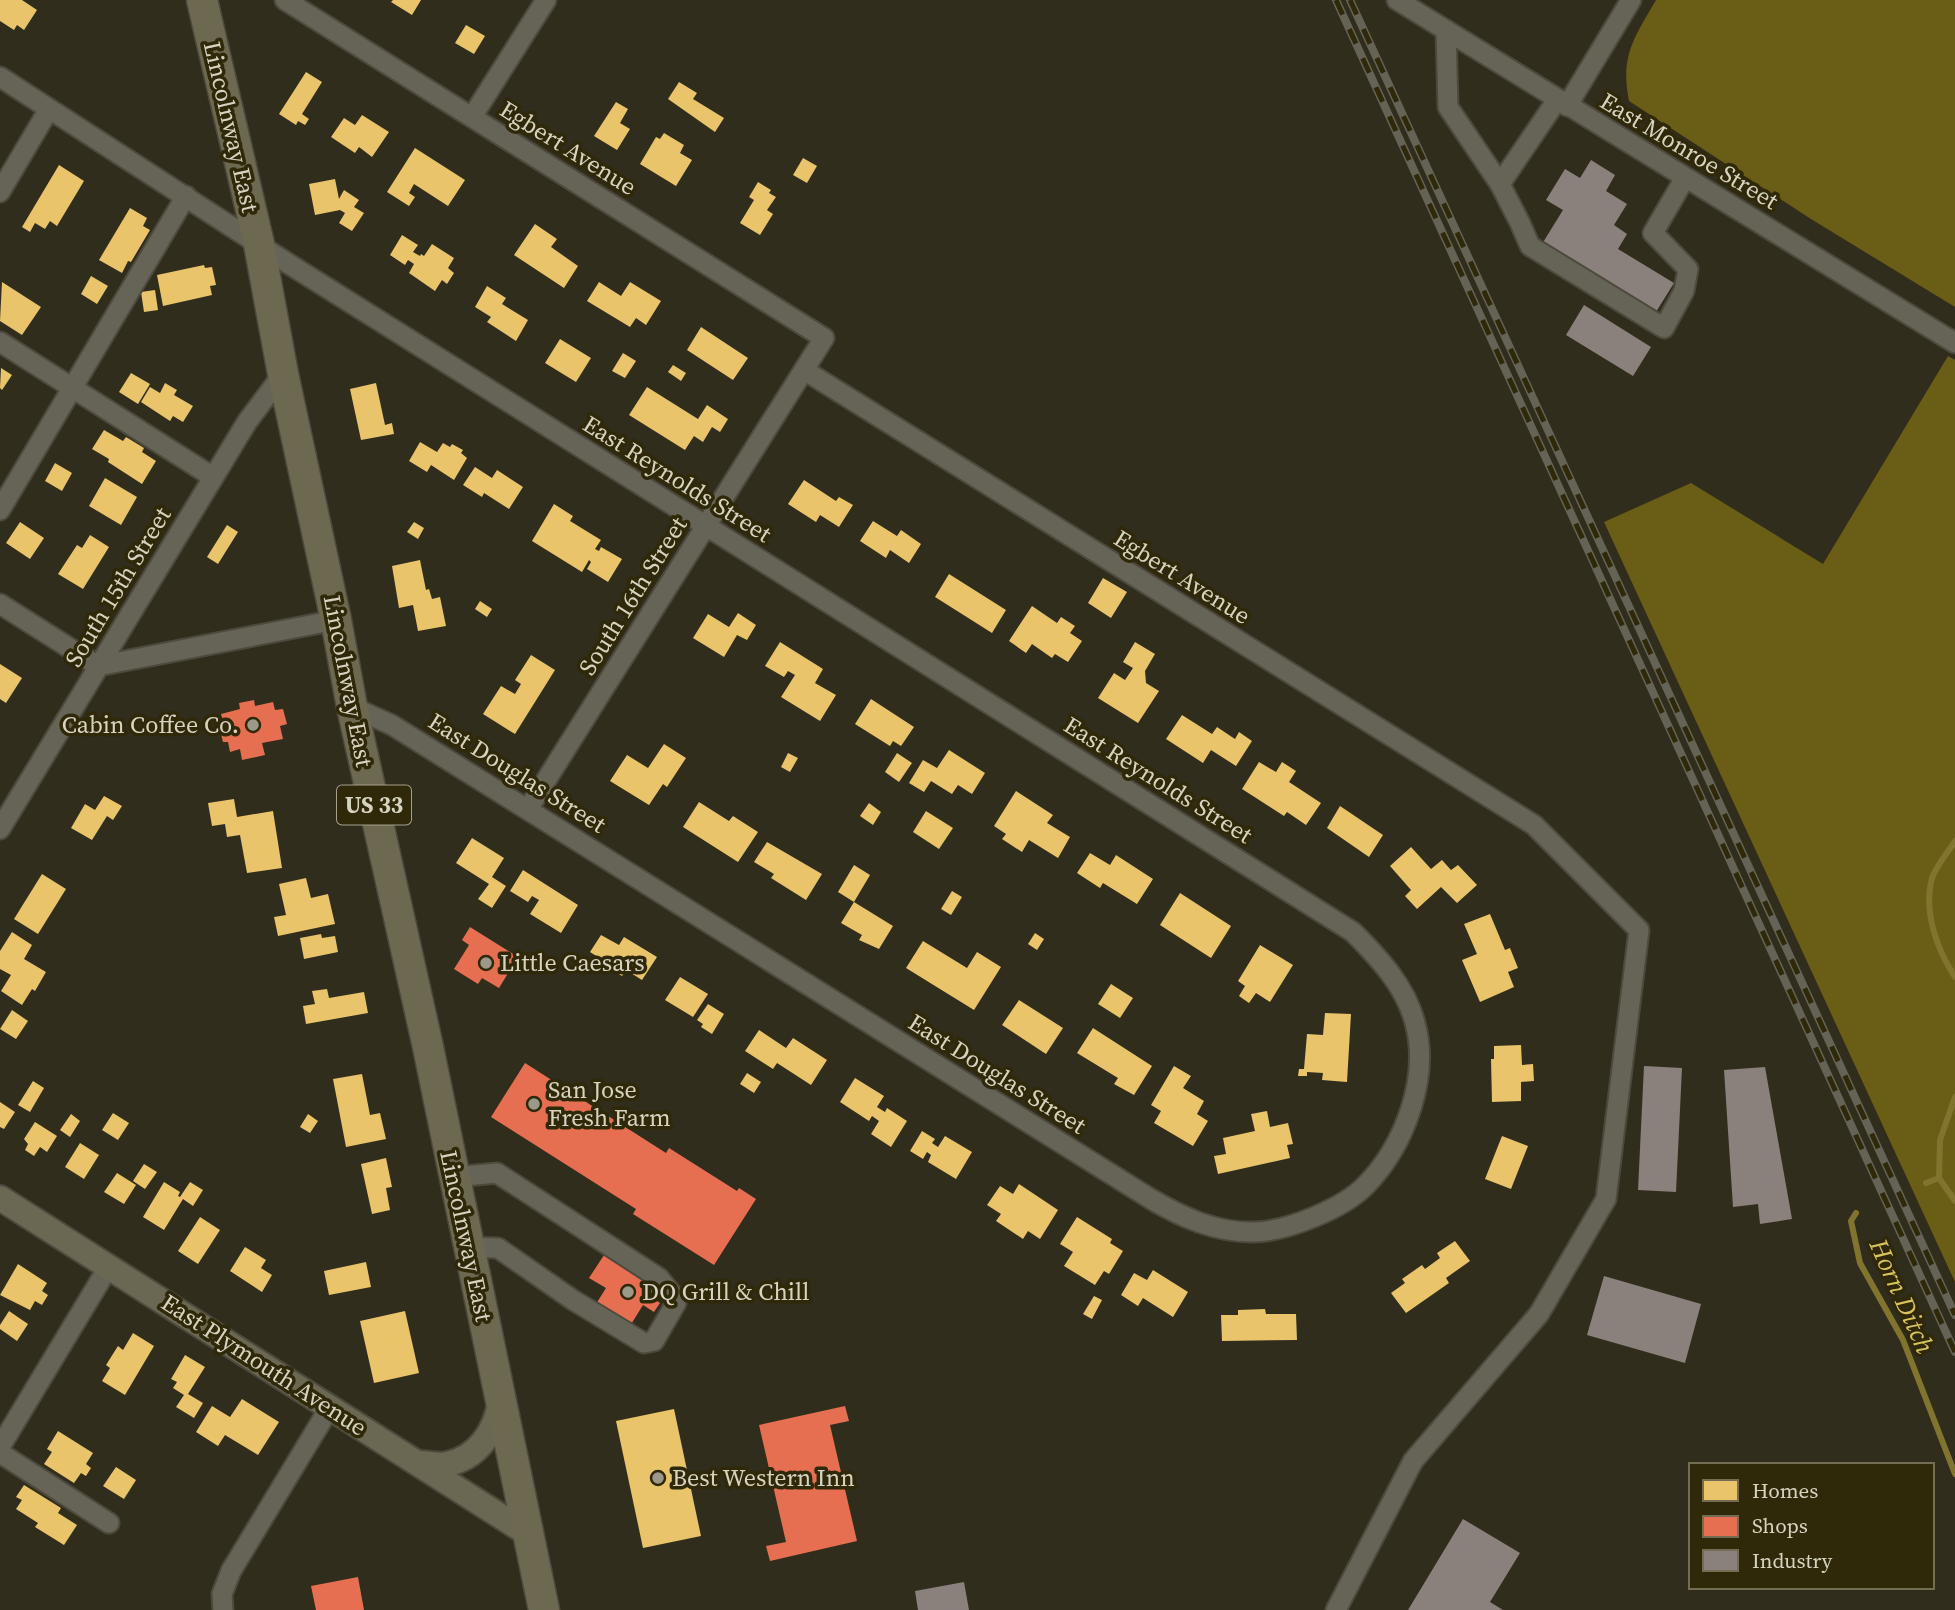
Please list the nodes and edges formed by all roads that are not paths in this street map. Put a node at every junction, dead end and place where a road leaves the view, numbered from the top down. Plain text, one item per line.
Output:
1 (202, 0) edge
2 (285, 0) edge
3 (546, 0) edge
4 (1397, 0) edge
5 (1631, 0) edge
6 (1446, 30) junction
7 (0, 78) edge
8 (1562, 103) junction
9 (49, 109) junction
10 (472, 117) junction
11 (1685, 178) junction
12 (1500, 184) junction
13 (0, 192) edge
14 (186, 196) junction
15 (259, 244) junction
16 (824, 338) joint
17 (0, 342) edge
18 (1955, 344) edge
19 (804, 370) junction
20 (284, 374) junction
21 (72, 388) junction
22 (213, 477) junction
23 (0, 510) edge
24 (706, 526) junction
25 (0, 604) edge
26 (336, 620) junction
27 (98, 666) junction
28 (352, 707) junction
29 (528, 809) junction
30 (0, 829) edge
31 (1332, 918) joint
32 (454, 1177) junction
33 (0, 1198) edge
34 (468, 1247) junction
35 (109, 1266) junction
36 (499, 1403) junction
37 (330, 1407) junction
38 (0, 1447) edge
39 (0, 1453) edge
40 (416, 1462) junction
41 (109, 1523) dead end
42 (527, 1533) junction
43 (223, 1610) edge
44 (544, 1610) edge
45 (1336, 1610) edge

1 - 15 highway, Lincolnway East / US 33
2 - 10 street, Egbert Avenue
3 - 10 street
4 - 6 street, East Monroe Street
5 - 8 street
6 - 8 street, East Monroe Street
6 - 12 street
7 - 9 street, East Reynolds Street
8 - 11 street, East Monroe Street
8 - 12 street
9 - 13 street
9 - 14 street, East Reynolds Street
10 - 16 street, Egbert Avenue
11 - 12 street
11 - 18 street, East Monroe Street
14 - 15 street, East Reynolds Street
14 - 21 street
15 - 20 highway, Lincolnway East / US 33
15 - 24 street, East Reynolds Street
16 - 19 street, South 16th Street
17 - 21 street
19 - 24 street, South 16th Street
19 - 45 street, Egbert Avenue
20 - 22 street, South 15th Street
20 - 26 highway, Lincolnway East / US 33
21 - 22 street
21 - 23 street
22 - 27 street, South 15th Street
24 - 29 street, South 16th Street
24 - 31 street, East Reynolds Street
25 - 27 street
26 - 27 street
26 - 28 highway, Lincolnway East / US 33
27 - 30 street, South 15th Street
28 - 29 street, East Douglas Street
28 - 32 highway, Lincolnway East / US 33
29 - 31 street, East Douglas Street
32 - 34 highway, Lincolnway East / US 33
32 - 34 street
33 - 35 main road, East Plymouth Avenue
34 - 36 highway, Lincolnway East / US 33
35 - 37 main road, East Plymouth Avenue
35 - 38 street
36 - 40 main road
36 - 42 highway, Lincolnway East / US 33
37 - 40 main road, East Plymouth Avenue
37 - 43 street
39 - 41 street
40 - 42 main road, East Plymouth Avenue
42 - 44 highway, Lincolnway East / US 33

